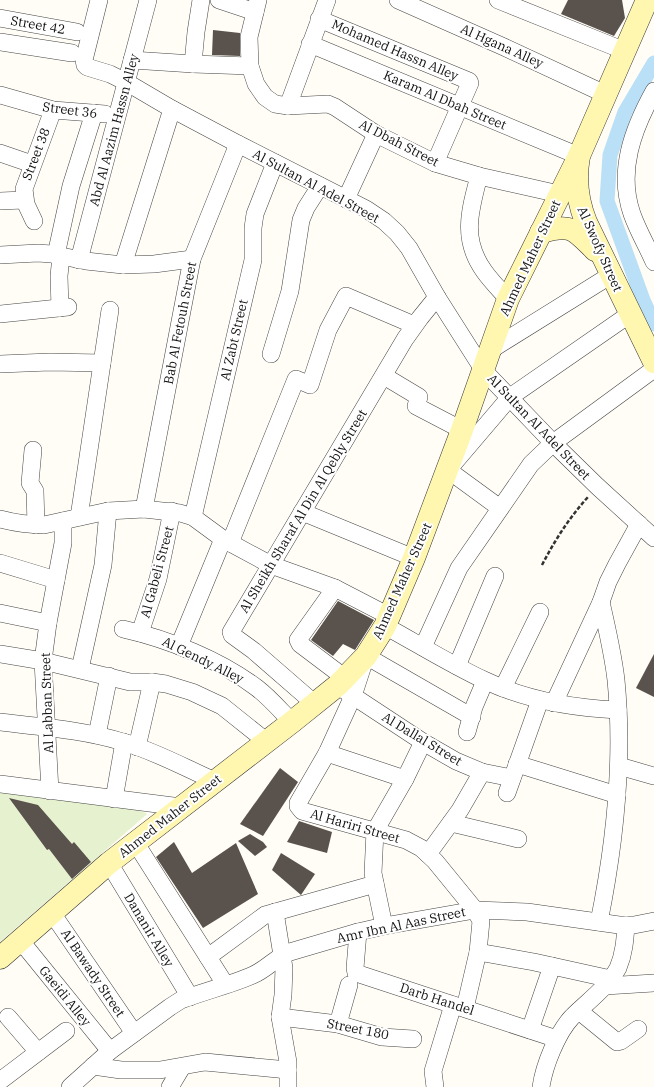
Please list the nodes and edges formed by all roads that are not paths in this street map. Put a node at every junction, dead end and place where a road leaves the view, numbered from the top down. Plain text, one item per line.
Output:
1 (99, 0) edge
2 (148, 0) edge
3 (201, 0) edge
4 (220, 0) edge
5 (327, 0) edge
6 (398, 0) edge
7 (498, 0) edge
8 (647, 0) edge
9 (256, 6) edge
10 (0, 18) edge
11 (319, 19) junction
12 (76, 32) dead end
13 (0, 42) edge
14 (310, 44) junction
15 (625, 51) junction
16 (72, 53) dead end
17 (132, 60) junction
18 (193, 64) junction
19 (250, 66) junction
20 (126, 82) junction
21 (654, 91) edge
22 (605, 94) junction
23 (0, 95) edge
24 (288, 106) junction
25 (459, 106) junction
26 (172, 109) junction
27 (53, 110) junction
28 (94, 113) junction
29 (118, 115) junction
30 (376, 134) junction
31 (238, 144) junction
32 (0, 153) edge
33 (579, 156) junction
34 (435, 162) junction
35 (274, 163) junction
36 (32, 164) junction
37 (479, 176) junction
38 (320, 186) junction
39 (559, 194) junction
40 (346, 199) junction
41 (24, 200) junction
42 (0, 201) edge
43 (34, 221) dead end
44 (541, 232) junction
45 (650, 244) edge
46 (0, 255) edge
47 (58, 255) junction
48 (602, 256) junction
49 (192, 259) junction
50 (79, 260) junction
51 (654, 262) edge
52 (123, 265) junction
53 (611, 276) junction
54 (437, 297) junction
55 (508, 299) junction
56 (110, 310) dead end
57 (0, 314) edge
58 (630, 314) junction
59 (414, 325) junction
60 (492, 349) junction
61 (270, 354) dead end
62 (654, 362) edge
63 (102, 363) junction
64 (0, 364) edge
65 (654, 369) edge
66 (484, 371) junction
67 (384, 376) junction
68 (510, 397) junction
69 (462, 430) junction
70 (553, 443) junction
71 (34, 450) dead end
72 (448, 470) junction
73 (144, 508) junction
74 (500, 508) junction
75 (108, 511) junction
76 (172, 511) junction
77 (302, 512) junction
78 (79, 517) junction
79 (193, 517) junction
80 (0, 519) edge
81 (63, 521) junction
82 (639, 524) junction
83 (36, 525) junction
84 (654, 538) edge
85 (226, 541) junction
86 (414, 558) junction
87 (0, 563) edge
88 (271, 565) junction
89 (496, 576) dead end
90 (56, 580) junction
91 (335, 588) junction
92 (601, 602) junction
93 (540, 612) dead end
94 (0, 613) edge
95 (387, 621) junction
96 (48, 623) junction
97 (123, 629) dead end
98 (140, 633) junction
99 (178, 646) junction
100 (423, 647) junction
101 (0, 654) edge
102 (366, 656) junction
103 (43, 661) junction
104 (457, 666) junction
105 (80, 669) junction
106 (109, 676) junction
107 (485, 681) junction
108 (152, 682) junction
109 (345, 686) junction
110 (503, 688) junction
111 (547, 701) junction
112 (315, 704) junction
113 (618, 710) junction
114 (0, 722) edge
115 (292, 722) junction
116 (47, 727) junction
117 (97, 735) junction
118 (266, 742) junction
119 (423, 742) junction
120 (130, 744) junction
121 (326, 753) junction
122 (619, 766) junction
123 (482, 772) junction
124 (654, 776) edge
125 (405, 778) junction
126 (512, 778) junction
127 (215, 781) junction
128 (0, 784) edge
129 (50, 791) junction
130 (617, 795) junction
131 (114, 799) junction
132 (181, 808) junction
133 (451, 823) junction
134 (375, 831) junction
135 (518, 839) dead end
136 (135, 842) junction
137 (428, 854) junction
138 (109, 863) junction
139 (375, 884) junction
140 (475, 910) junction
141 (275, 912) junction
142 (52, 913) junction
143 (654, 921) edge
144 (599, 922) junction
145 (626, 925) junction
146 (384, 926) junction
147 (358, 932) junction
148 (20, 940) junction
149 (478, 952) junction
150 (282, 955) junction
151 (208, 957) junction
152 (0, 958) edge
153 (552, 966) junction
154 (608, 982) junction
155 (654, 983) edge
156 (225, 984) junction
157 (348, 985) dead end
158 (190, 997) junction
159 (459, 1007) junction
160 (579, 1011) junction
161 (8, 1017) dead end
162 (280, 1017) junction
163 (338, 1024) junction
164 (638, 1029) dead end
165 (530, 1030) junction
166 (66, 1031) dead end
167 (134, 1033) junction
168 (413, 1039) dead end
169 (557, 1039) junction
170 (110, 1051) junction
171 (38, 1052) junction
172 (93, 1066) junction
173 (182, 1067) junction
174 (288, 1079) edge
175 (0, 1081) edge
176 (77, 1084) edge
177 (170, 1087) edge
178 (435, 1087) edge
179 (541, 1087) edge

1 - 20 street, Al Sultan Al Adel Street
2 - 17 street, Abd Al Aazim Hassn Alley
3 - 18 street
4 - 9 street
5 - 11 street
6 - 22 street, Al Hgana Alley
7 - 15 street
8 - 15 main road, Al Swofy Street
9 - 19 street
10 - 12 street, Street 42
11 - 14 street
11 - 25 street, Mohamed Hassn Alley
13 - 16 street
14 - 24 street
14 - 25 street, Karam Al Dbah Street
15 - 22 main road, Al Swofy Street
17 - 18 street
17 - 20 street, Abd Al Aazim Hassn Alley
18 - 19 street
19 - 24 street
20 - 26 street, Al Sultan Al Adel Street
20 - 29 street, Abd Al Aazim Hassn Alley
21 - 45 street
22 - 33 main road, Al Swofy Street
23 - 27 street, Street 36
24 - 30 street, Al Dbah Street
25 - 33 street, Karam Al Dbah Street
25 - 34 street
26 - 31 street, Al Sultan Al Adel Street
26 - 52 street
27 - 28 street, Street 36
27 - 36 street, Street 38
28 - 29 street, Street 36
28 - 47 street
29 - 50 street, Abd Al Aazim Hassn Alley
30 - 34 street, Al Dbah Street
30 - 40 street
31 - 35 street, Al Sultan Al Adel Street
31 - 49 street, Bab Al Fetouh Street
32 - 36 street
33 - 39 main road, Ahmed Maher Street
33 - 48 main road, Al Swofy Street
34 - 37 street, Al Dbah Street
35 - 38 street, Al Sultan Al Adel Street
35 - 79 street, Al Zabt Street
36 - 41 street, Street 38
37 - 39 street, Al Dbah Street
37 - 55 street
38 - 40 street, Al Sultan Al Adel Street
38 - 61 street
39 - 44 main road, Ahmed Maher Street
40 - 54 street, Al Sultan Al Adel Street
41 - 42 street
41 - 43 street, Street 38
44 - 48 main road
44 - 55 main road, Ahmed Maher Street
45 - 51 street
46 - 47 street
47 - 50 street
47 - 57 street
48 - 53 main road, Al Swofy Street
49 - 52 street
49 - 73 street, Bab Al Fetouh Street
50 - 52 street
53 - 58 main road, Al Swofy Street
53 - 60 street
54 - 59 street, Al Sheikh Sharaf Al Din Al Qebly Street
54 - 66 street, Al Sultan Al Adel Street
55 - 60 main road, Ahmed Maher Street
56 - 63 street
58 - 62 main road, Al Swofy Street
58 - 68 street
59 - 67 street, Al Sheikh Sharaf Al Din Al Qebly Street
59 - 85 street
60 - 66 main road, Ahmed Maher Street
63 - 64 street
63 - 78 street
65 - 70 street
66 - 68 street, Al Sultan Al Adel Street
66 - 69 main road, Ahmed Maher Street
67 - 69 street
67 - 77 street, Al Sheikh Sharaf Al Din Al Qebly Street
68 - 70 street, Al Sultan Al Adel Street
68 - 72 street
69 - 72 main road, Ahmed Maher Street
70 - 74 street
70 - 82 street, Al Sultan Al Adel Street
71 - 83 street
72 - 74 street
72 - 86 main road, Ahmed Maher Street
73 - 75 street
73 - 76 street
74 - 100 street
75 - 78 street
75 - 105 street
76 - 79 street
76 - 98 street, Al Gabeli Street
77 - 86 street
77 - 88 street, Al Sheikh Sharaf Al Din Al Qebly Street
78 - 81 street
79 - 85 street
80 - 83 street
81 - 83 street
81 - 90 street, Al Labban Street
82 - 84 street, Al Sultan Al Adel Street
82 - 92 street
85 - 88 street
85 - 99 street
86 - 95 main road, Ahmed Maher Street
87 - 90 street
88 - 91 street
88 - 112 street, Al Sheikh Sharaf Al Din Al Qebly Street
89 - 104 street
90 - 96 street, Al Labban Street
91 - 95 street
91 - 109 street, Al Dallal Street
92 - 111 street
92 - 113 street
93 - 110 street
94 - 96 street
95 - 100 street
95 - 102 main road, Ahmed Maher Street
96 - 103 street, Al Labban Street
97 - 98 street, Al Gendy Alley
98 - 99 street, Al Gendy Alley
99 - 115 street, Al Gendy Alley
100 - 104 street
101 - 103 street
102 - 107 street
102 - 109 main road, Ahmed Maher Street
103 - 105 street
103 - 116 street, Al Labban Street
104 - 107 street
105 - 106 street
106 - 108 street
106 - 117 street
107 - 110 street
108 - 118 street
108 - 120 street
109 - 112 main road, Ahmed Maher Street
109 - 119 street, Al Dallal Street
109 - 121 street
110 - 111 street
111 - 113 street
111 - 126 street
112 - 115 main road, Ahmed Maher Street
113 - 122 street
114 - 116 street
115 - 118 main road, Ahmed Maher Street
116 - 117 street
116 - 129 street, Al Labban Street
117 - 120 street
118 - 127 main road, Ahmed Maher Street
119 - 123 street, Al Dallal Street
119 - 125 street
120 - 127 street
120 - 131 street
121 - 125 street
121 - 134 street, Al Hariri Street
122 - 124 street
122 - 130 street
123 - 126 street, Al Dallal Street
123 - 133 street
125 - 134 street
126 - 130 street, Al Dallal Street
127 - 132 main road, Ahmed Maher Street
128 - 129 street
129 - 131 street
130 - 144 street
131 - 132 street
132 - 136 main road, Ahmed Maher Street
133 - 135 street
133 - 137 street
134 - 137 street, Al Hariri Street
134 - 139 street
136 - 138 main road, Ahmed Maher Street
136 - 151 street
137 - 140 street, Al Hariri Street
138 - 142 main road, Ahmed Maher Street
138 - 158 street, Dananir Alley
139 - 141 street
139 - 146 street
140 - 144 street, Amr Ibn Al Aas Street
140 - 146 street, Amr Ibn Al Aas Street
140 - 149 street
141 - 150 street
141 - 151 street
142 - 148 main road, Ahmed Maher Street
142 - 167 street, Al Bawady Street
143 - 145 street, Amr Ibn Al Aas Street
144 - 145 street, Amr Ibn Al Aas Street
145 - 154 street
146 - 147 street, Amr Ibn Al Aas Street
147 - 150 street, Amr Ibn Al Aas Street
147 - 159 street, Darb Handel
148 - 152 main road, Ahmed Maher Street
148 - 170 street, Gaeidi Alley
149 - 153 street
149 - 159 street
150 - 156 street, Amr Ibn Al Aas Street
150 - 162 street
151 - 156 street
153 - 154 street
153 - 165 street
154 - 155 street
154 - 160 street
156 - 158 street, Amr Ibn Al Aas Street
157 - 163 street
158 - 167 street, Amr Ibn Al Aas Street
159 - 165 street, Darb Handel
159 - 178 street
160 - 164 street
160 - 169 street
161 - 171 street
162 - 163 street, Street 180
162 - 174 street
163 - 168 street, Street 180
165 - 169 street, Darb Handel
166 - 171 street
167 - 170 street, Amr Ibn Al Aas Street
169 - 179 street
170 - 172 street, Amr Ibn Al Aas Street
171 - 175 street
172 - 173 street
172 - 176 street, Amr Ibn Al Aas Street
173 - 174 street
173 - 177 street

